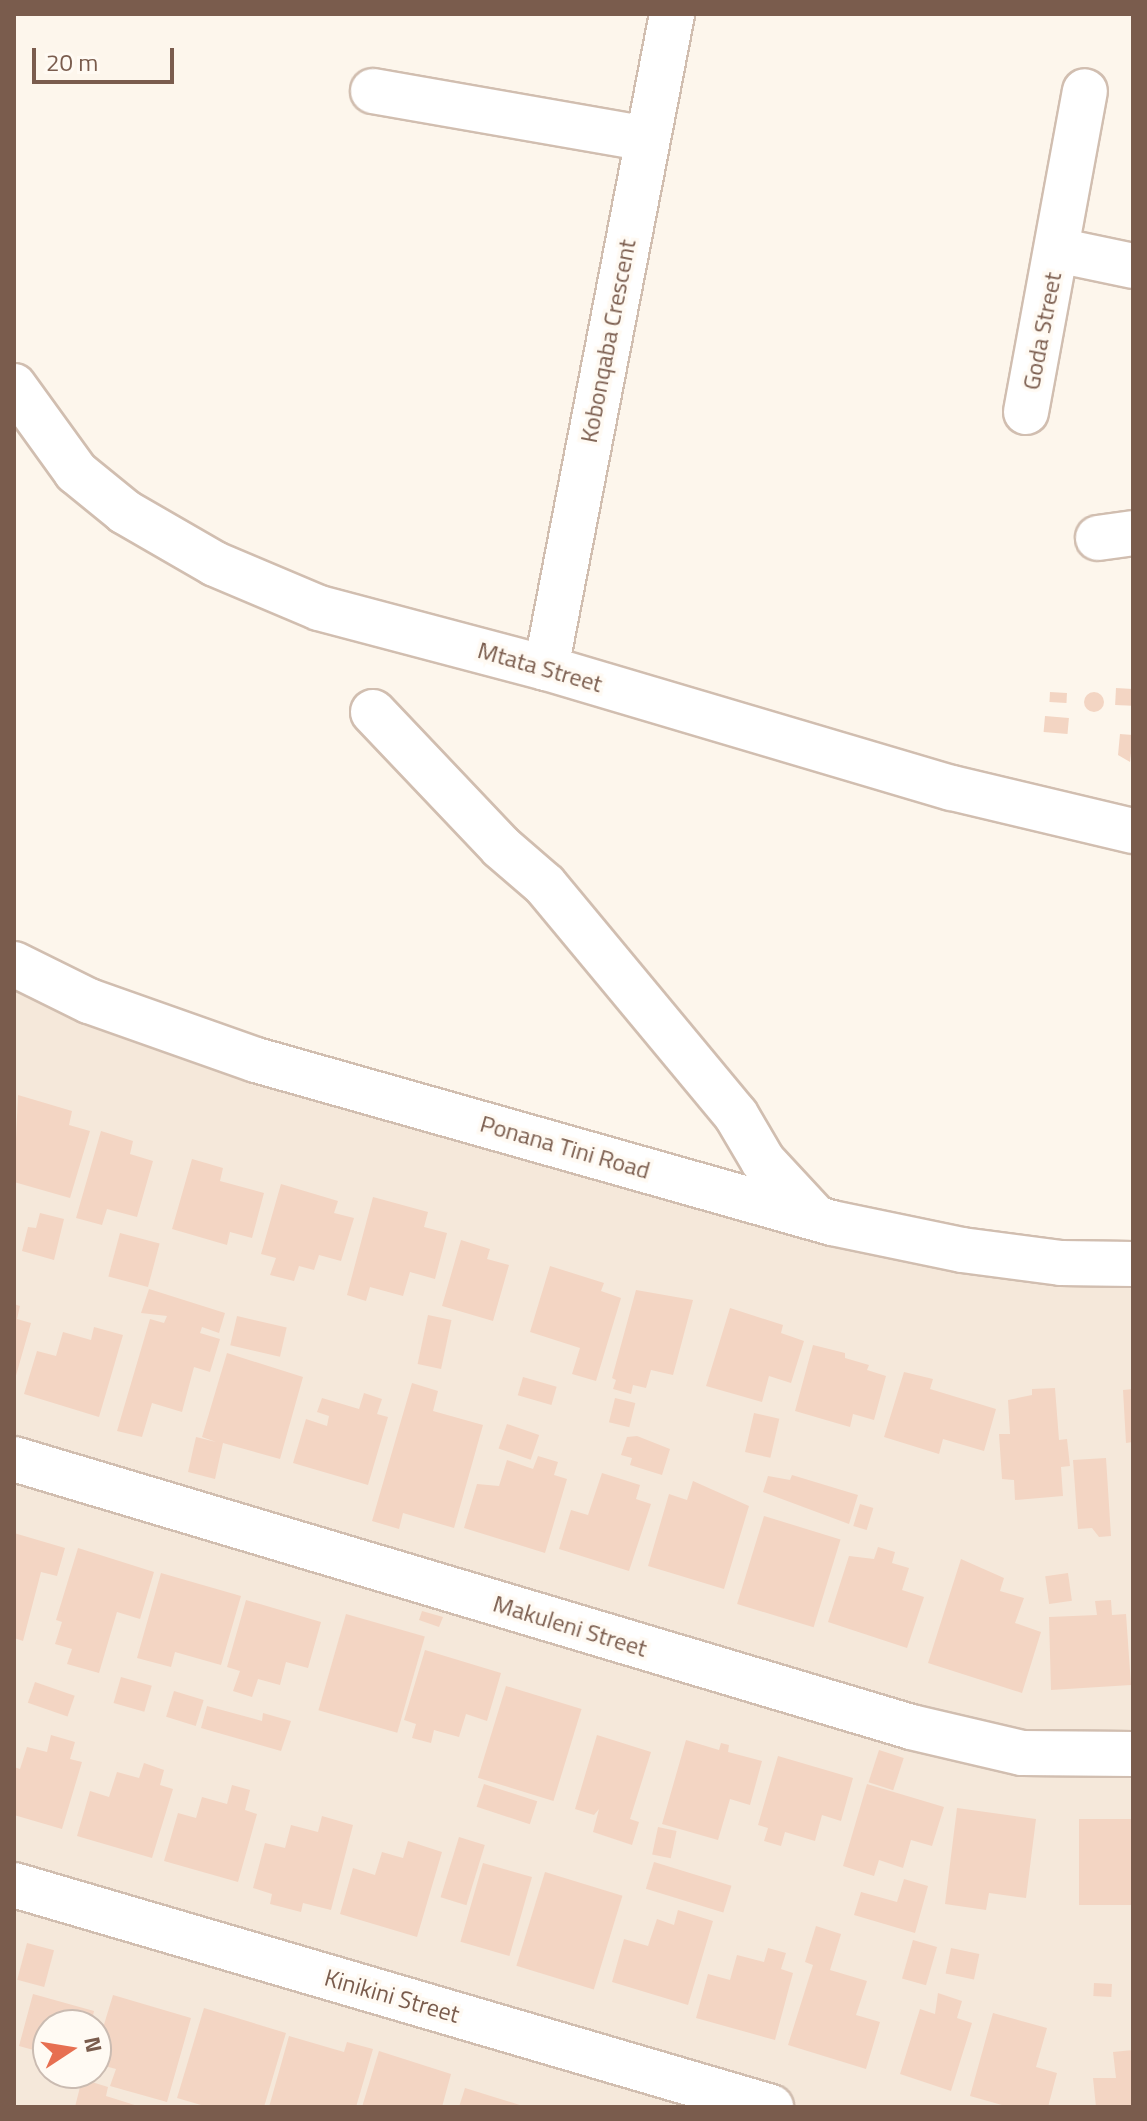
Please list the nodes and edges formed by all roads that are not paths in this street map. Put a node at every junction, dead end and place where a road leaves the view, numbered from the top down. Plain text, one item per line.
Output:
1 (672, 14) edge
2 (373, 91) dead end
3 (1085, 91) dead end
4 (647, 139) junction
5 (1057, 250) junction
6 (1133, 266) edge
7 (14, 386) edge
8 (1026, 412) dead end
9 (546, 668) junction
10 (373, 712) dead end
11 (1133, 831) edge
12 (14, 964) edge
13 (815, 1217) junction
14 (1133, 1264) edge
15 (14, 1459) edge
16 (1133, 1754) edge
17 (14, 1885) edge
18 (771, 2107) edge

1 - 4 street, Kobonqaba Crescent
2 - 4 street
3 - 5 street, Goda Street
4 - 9 street, Kobonqaba Crescent
5 - 6 street, Goda Street
5 - 8 street, Goda Street
7 - 9 street, Mtata Street
9 - 11 street, Mtata Street
10 - 13 street
12 - 13 street, Ponana Tini Road
13 - 14 street, Ponana Tini Road
15 - 16 street, Makuleni Street
17 - 18 street, Kinikini Street

